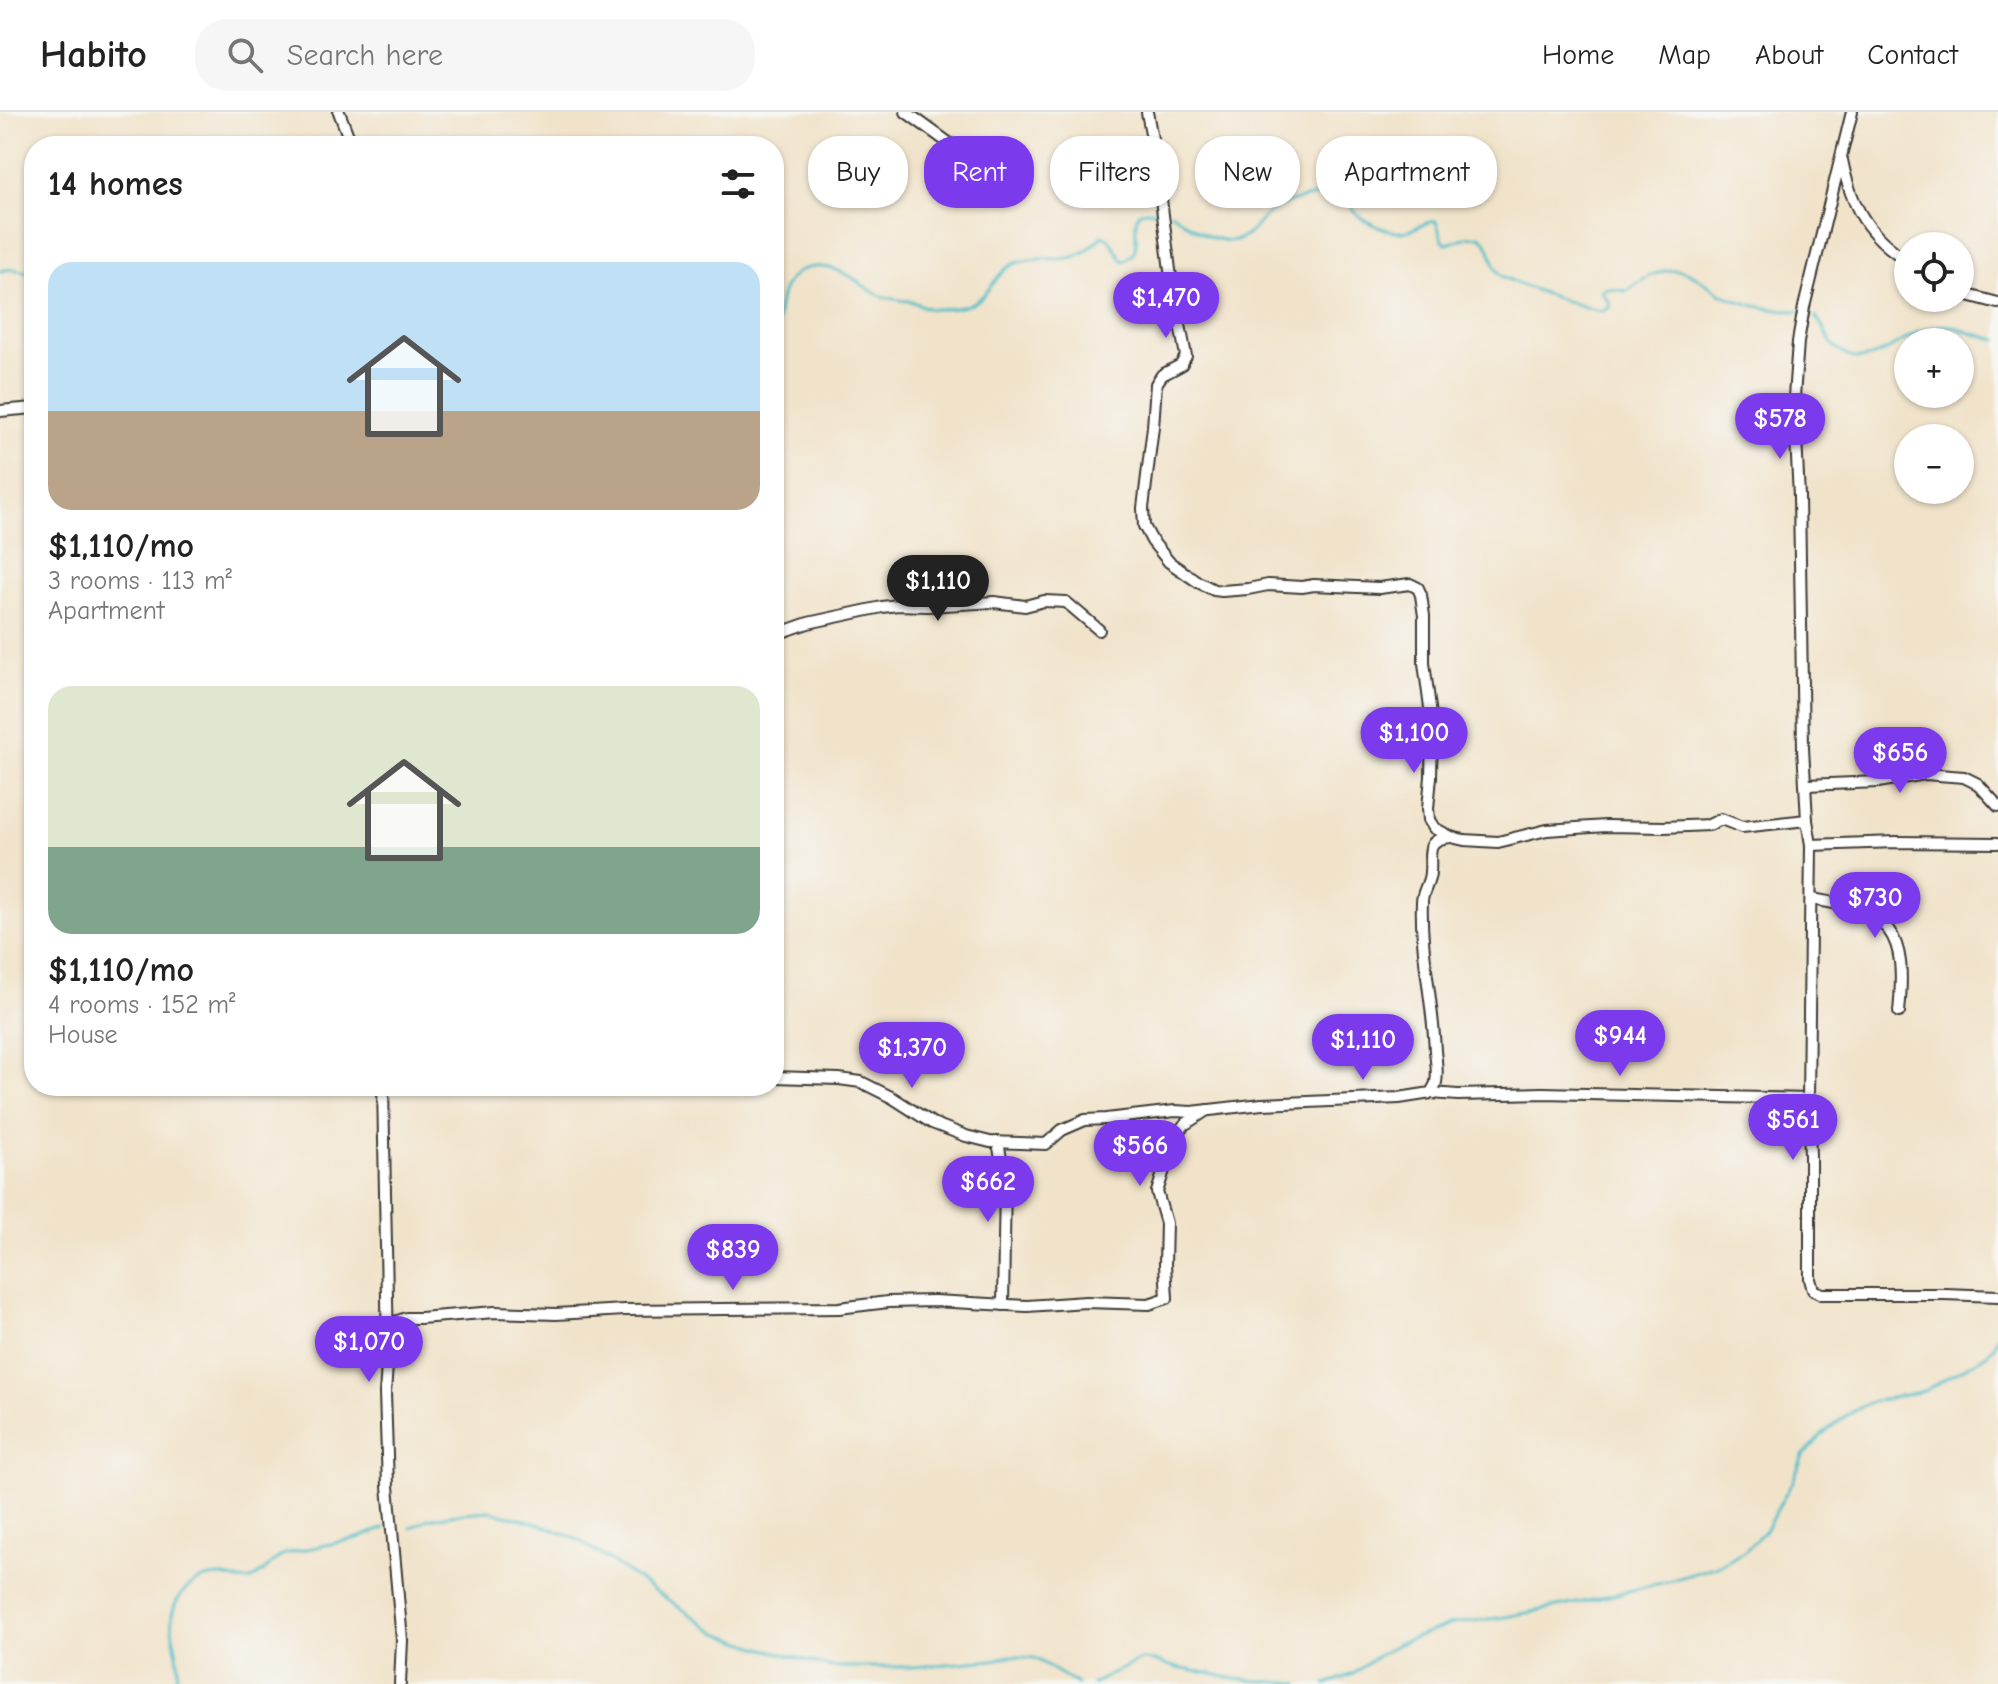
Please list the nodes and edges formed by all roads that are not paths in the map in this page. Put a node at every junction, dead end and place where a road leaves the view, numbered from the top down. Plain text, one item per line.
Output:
1 (339, 112) edge
2 (906, 112) edge
3 (1147, 112) edge
4 (1852, 112) edge
5 (348, 136) edge
6 (939, 136) edge
7 (1841, 154) junction
8 (1894, 251) edge
9 (1974, 297) edge
10 (1998, 303) edge
11 (24, 409) edge
12 (0, 411) edge
13 (1099, 630) dead end
14 (784, 631) edge
15 (1806, 785) junction
16 (1998, 806) edge
17 (1807, 820) junction
18 (1451, 837) junction
19 (1998, 843) edge
20 (1811, 845) junction
21 (1812, 899) junction
22 (1899, 1012) dead end
23 (784, 1077) edge
24 (1431, 1093) junction
25 (383, 1096) edge
26 (1808, 1099) junction
27 (1207, 1110) junction
28 (998, 1142) junction
29 (1998, 1296) edge
30 (387, 1302) junction
31 (1003, 1305) junction
32 (406, 1318) junction
33 (387, 1325) junction
34 (400, 1684) edge

1 - 5 street
2 - 6 street
3 - 18 street
4 - 7 street
7 - 8 street
7 - 15 street
9 - 10 street
11 - 12 street
13 - 14 street
15 - 16 street
15 - 17 street
17 - 18 street
17 - 20 street
18 - 24 street
19 - 20 street
20 - 21 street
21 - 22 street
21 - 26 street
23 - 28 street
24 - 26 street
24 - 27 street
25 - 30 street
26 - 29 street
27 - 28 street
27 - 31 street
28 - 31 street
30 - 32 street
30 - 33 street
31 - 32 street
32 - 33 street
33 - 34 street

